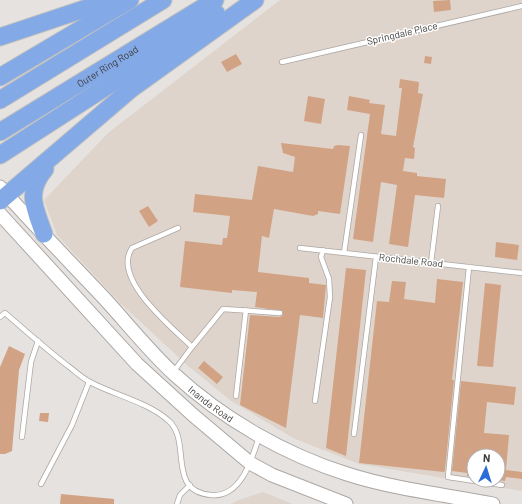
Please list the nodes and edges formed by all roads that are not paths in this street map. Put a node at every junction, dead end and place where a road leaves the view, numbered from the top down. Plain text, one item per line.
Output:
1 (111, 0) edge
2 (130, 0) edge
3 (163, 0) edge
4 (215, 0) edge
5 (236, 0) edge
6 (255, 0) edge
7 (522, 6) edge
8 (0, 37) edge
9 (282, 62) dead end
10 (0, 77) edge
11 (0, 100) edge
12 (0, 132) edge
13 (361, 135) dead end
14 (60, 150) junction
15 (0, 155) edge
16 (3, 194) edge
17 (438, 206) dead end
18 (30, 208) junction
19 (0, 214) edge
20 (178, 228) dead end
21 (44, 234) joint
22 (300, 248) dead end
23 (322, 250) junction
24 (344, 253) junction
25 (376, 257) junction
26 (432, 263) junction
27 (469, 267) junction
28 (522, 273) edge
29 (0, 310) edge
30 (246, 310) junction
31 (280, 312) dead end
32 (5, 313) junction
33 (0, 317) edge
34 (38, 341) junction
35 (192, 347) junction
36 (173, 373) junction
37 (89, 382) junction
38 (236, 396) dead end
39 (315, 401) dead end
40 (354, 434) dead end
41 (260, 436) junction
42 (22, 437) dead end
43 (250, 463) junction
44 (466, 480) edge
45 (41, 484) dead end
46 (190, 485) junction
47 (177, 504) edge
48 (346, 504) edge
49 (493, 504) edge

1 - 8 highway
2 - 10 highway
3 - 11 highway
4 - 12 highway, Outer Ring Road
5 - 15 highway
6 - 14 highway
7 - 9 lane, Springdale Place
13 - 24 lane
14 - 16 highway
14 - 18 highway
16 - 18 main road
17 - 26 lane
18 - 21 highway
19 - 43 main road, Inanda Road
20 - 35 lane
21 - 36 main road, Inanda Road
22 - 23 lane, Rochdale Road
23 - 24 lane, Rochdale Road
23 - 39 lane
24 - 25 lane, Rochdale Road
25 - 26 lane, Rochdale Road
25 - 40 lane
26 - 27 lane, Rochdale Road
27 - 28 lane, Rochdale Road
27 - 44 lane
29 - 32 lane
30 - 31 lane
30 - 35 lane
30 - 38 lane
32 - 33 lane
32 - 34 lane
34 - 37 lane
34 - 42 lane
35 - 36 lane
36 - 41 main road, Inanda Road
37 - 45 lane
37 - 46 lane
41 - 43 lane
41 - 49 main road, Inanda Road
43 - 46 lane
43 - 48 main road, Inanda Road
46 - 47 lane

